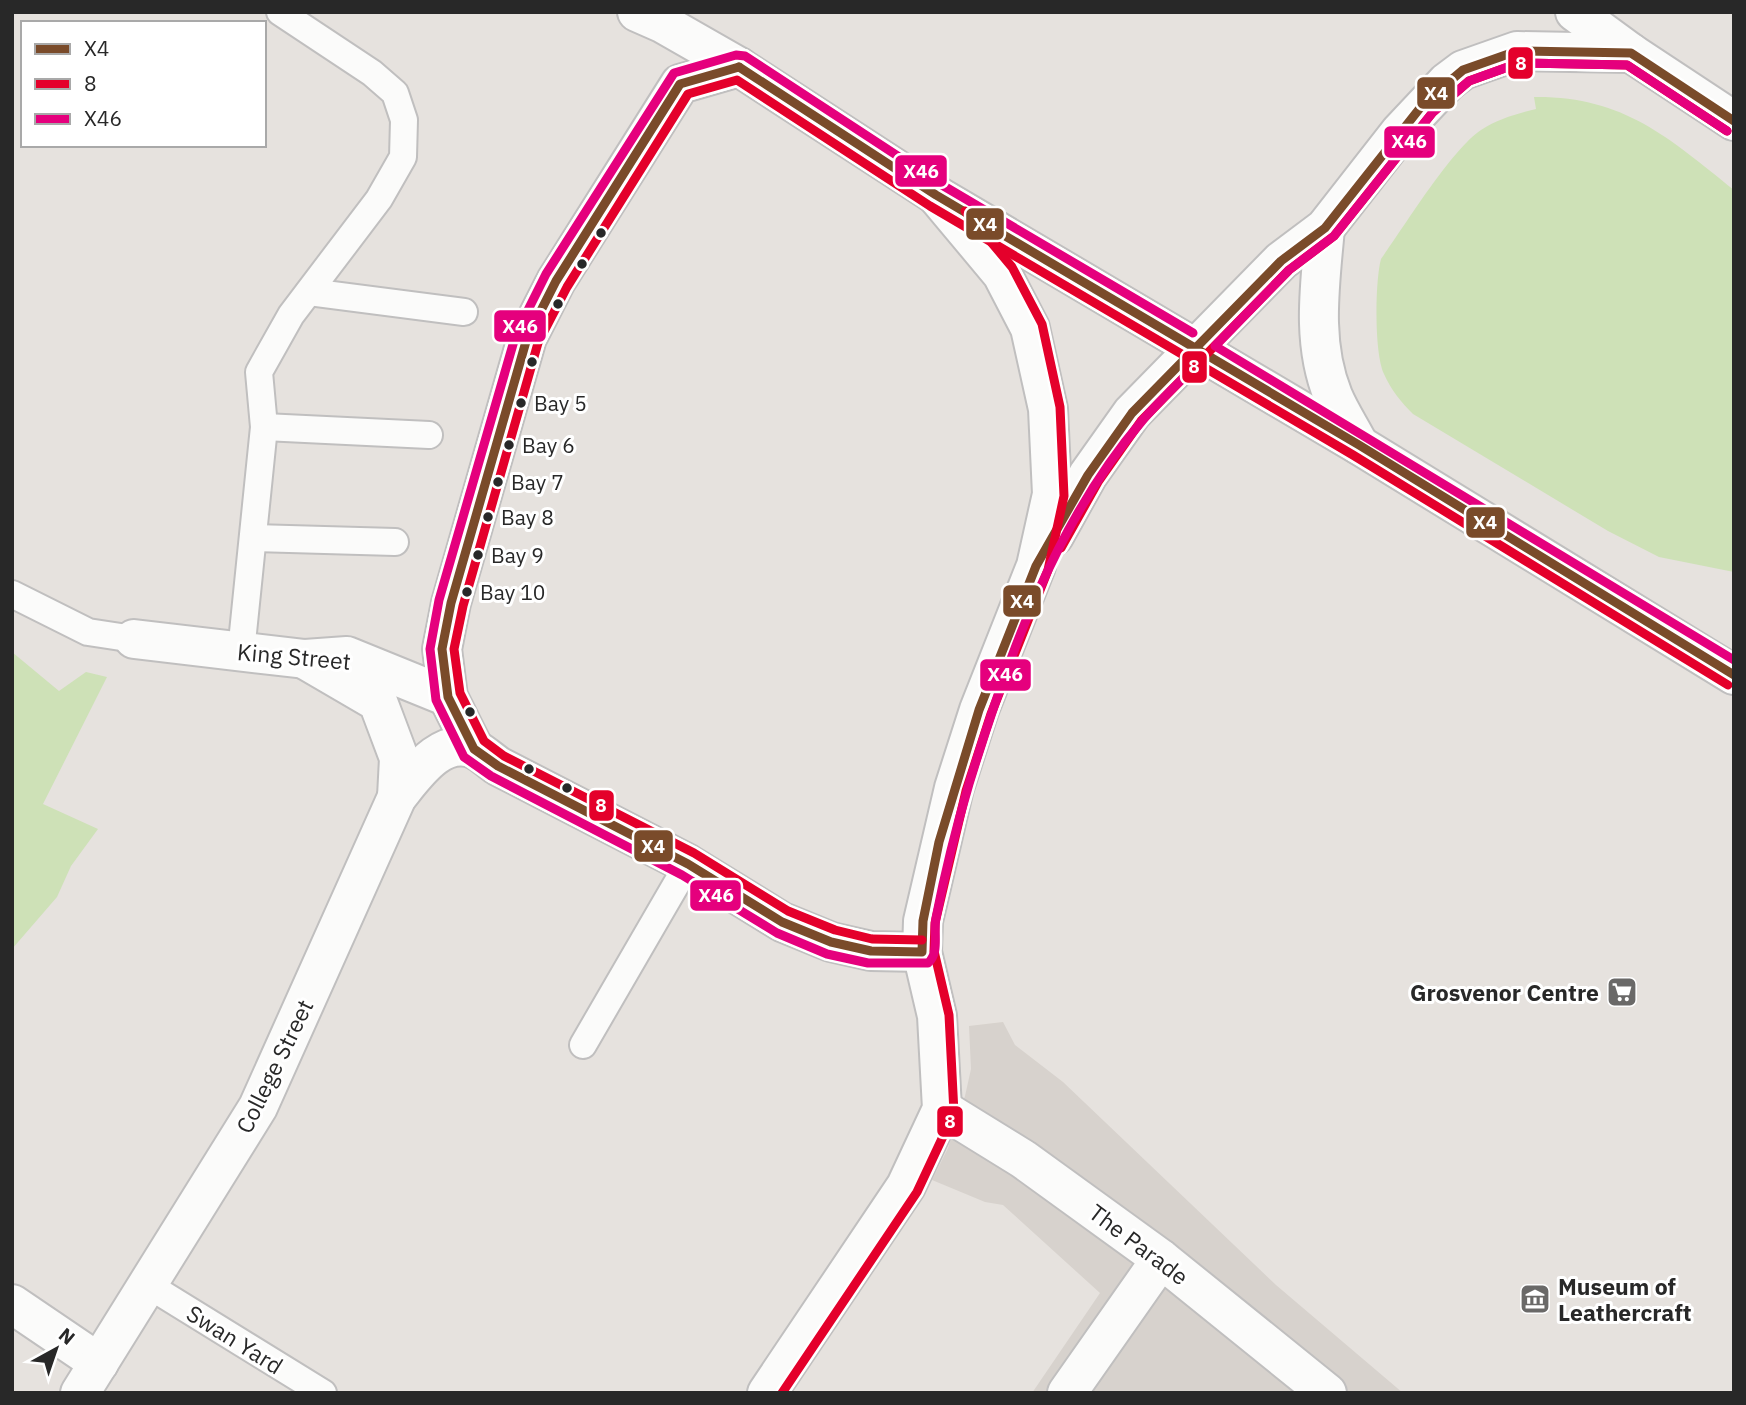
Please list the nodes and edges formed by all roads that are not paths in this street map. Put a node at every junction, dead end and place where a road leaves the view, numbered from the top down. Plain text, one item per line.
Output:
1 (280, 12) edge
2 (1575, 12) edge
3 (649, 16) edge
4 (1630, 53) junction
5 (739, 67) junction
6 (1734, 121) edge
7 (936, 195) junction
8 (1325, 228) junction
9 (309, 292) junction
10 (464, 312) dead end
11 (1197, 349) junction
12 (264, 426) junction
13 (429, 435) dead end
14 (1359, 445) junction
15 (253, 538) junction
16 (395, 542) dead end
17 (1036, 566) junction
18 (12, 594) edge
19 (134, 639) joint
20 (241, 652) junction
21 (305, 659) junction
22 (1729, 667) edge
23 (448, 697) junction
24 (474, 749) junction
25 (397, 797) junction
26 (688, 864) junction
27 (922, 952) junction
28 (583, 1045) dead end
29 (942, 1109) junction
30 (1161, 1259) junction
31 (148, 1285) junction
32 (12, 1304) edge
33 (89, 1378) edge
34 (323, 1393) edge
35 (767, 1393) edge
36 (1067, 1393) edge
37 (1327, 1393) edge

1 - 9 lane
2 - 4 street
3 - 5 street
4 - 6 street
4 - 8 street
5 - 7 street
5 - 23 street
7 - 11 street
7 - 17 street
8 - 11 street
8 - 14 street
9 - 10 lane
9 - 12 lane
11 - 14 street
11 - 17 street
12 - 13 lane
12 - 15 lane
14 - 22 street
15 - 16 lane
15 - 20 lane
17 - 27 street
18 - 19 lane
19 - 20 street, King Street
20 - 21 street, King Street
21 - 23 street, King Street
21 - 25 street, College Street
23 - 24 street
24 - 25 street, College Street
24 - 26 street
25 - 31 street, College Street
26 - 27 street
26 - 28 lane
27 - 29 street
29 - 30 street, The Parade
29 - 35 street
30 - 36 street
30 - 37 street, The Parade
31 - 33 street, College Street
31 - 34 lane, Swan Yard
32 - 33 street

